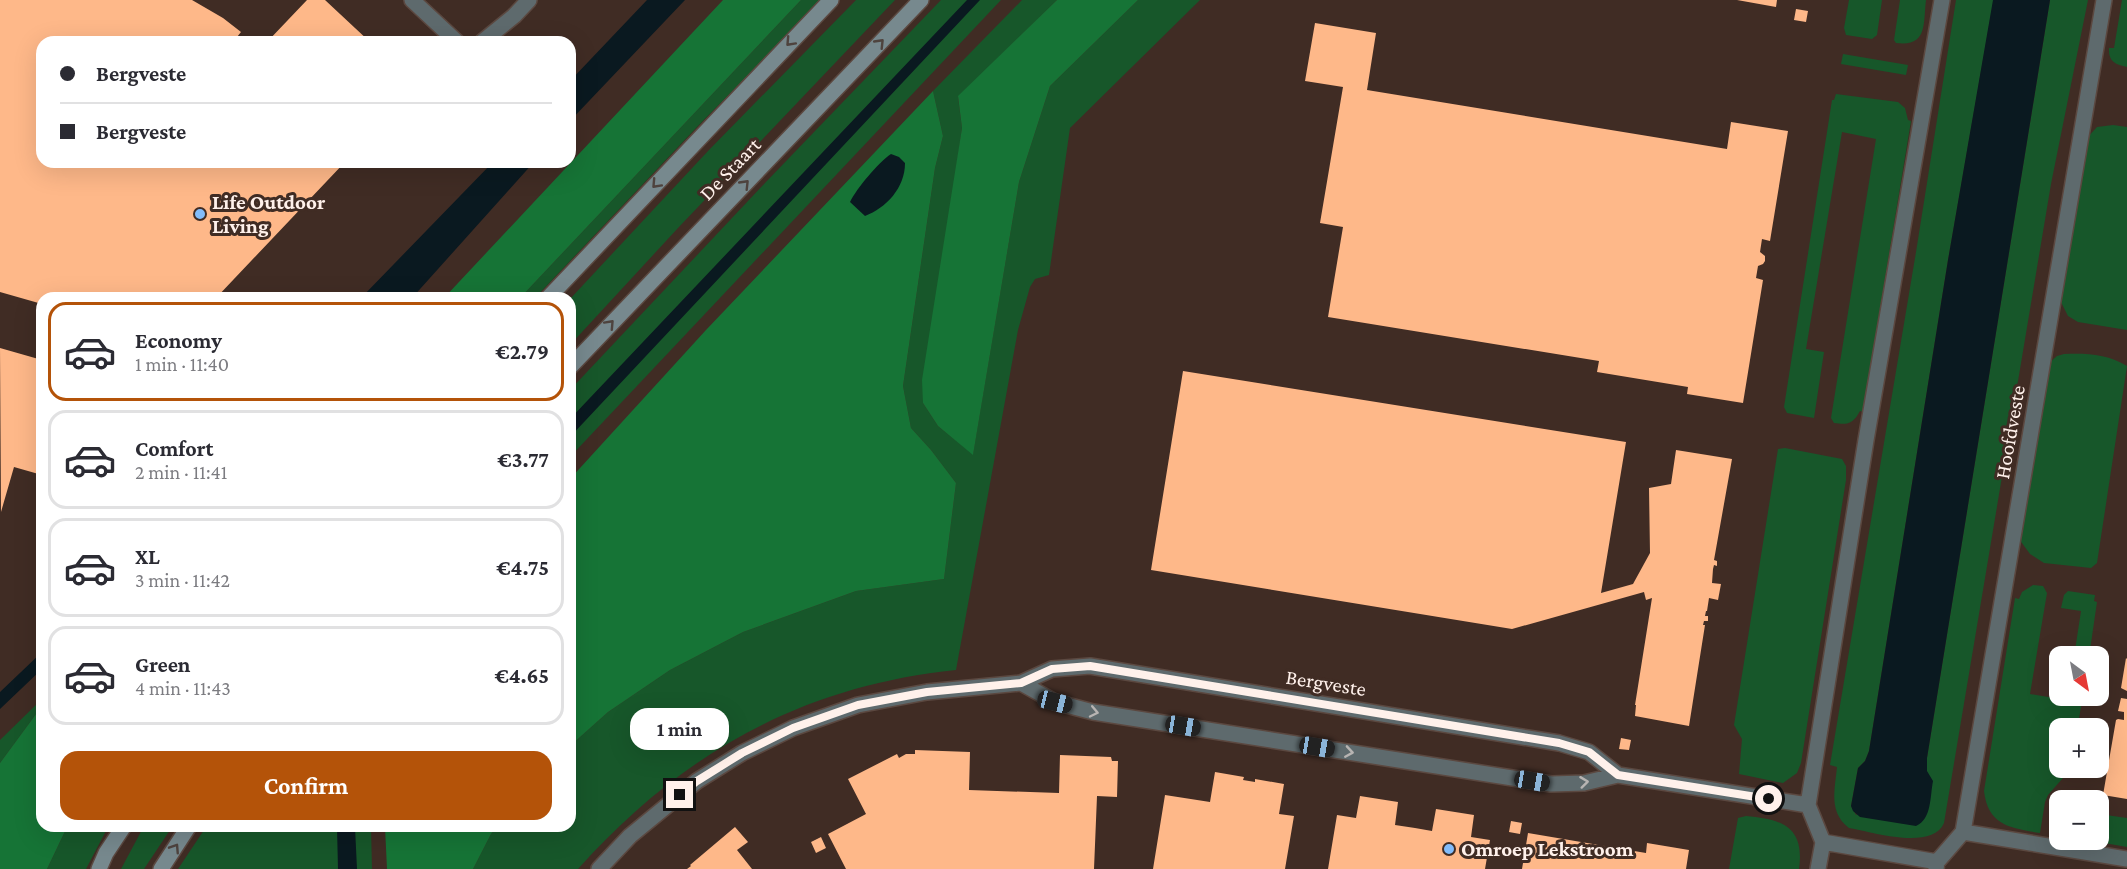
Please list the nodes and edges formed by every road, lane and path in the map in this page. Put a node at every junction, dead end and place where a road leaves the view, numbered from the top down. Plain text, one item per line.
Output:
1 (412, 0) edge
2 (529, 0) edge
3 (831, 0) edge
4 (921, 0) edge
5 (1942, 0) edge
6 (2104, 0) edge
7 (451, 36) edge
8 (489, 36) edge
9 (554, 292) edge
10 (576, 361) edge
11 (1021, 683) junction
12 (1618, 775) junction
13 (1808, 805) junction
14 (120, 832) edge
15 (185, 832) edge
16 (1963, 832) junction
17 (1822, 842) junction
18 (2127, 859) edge
19 (1936, 866) edge
20 (99, 869) edge
21 (162, 869) edge
22 (599, 869) edge
23 (1818, 869) edge

1 - 7 street
2 - 8 street
3 -> 9 main road, De Staart
10 -> 4 main road, De Staart
5 - 13 street
6 - 16 street, Hoofdveste
11 -> 12 street, Bergveste
11 - 12 street, Bergveste
11 - 22 street, Bergveste
12 - 13 street, Bergveste
13 - 17 street
14 - 20 main road
21 -> 15 main road
16 - 18 street
16 - 19 street
17 - 19 street
17 - 23 street

